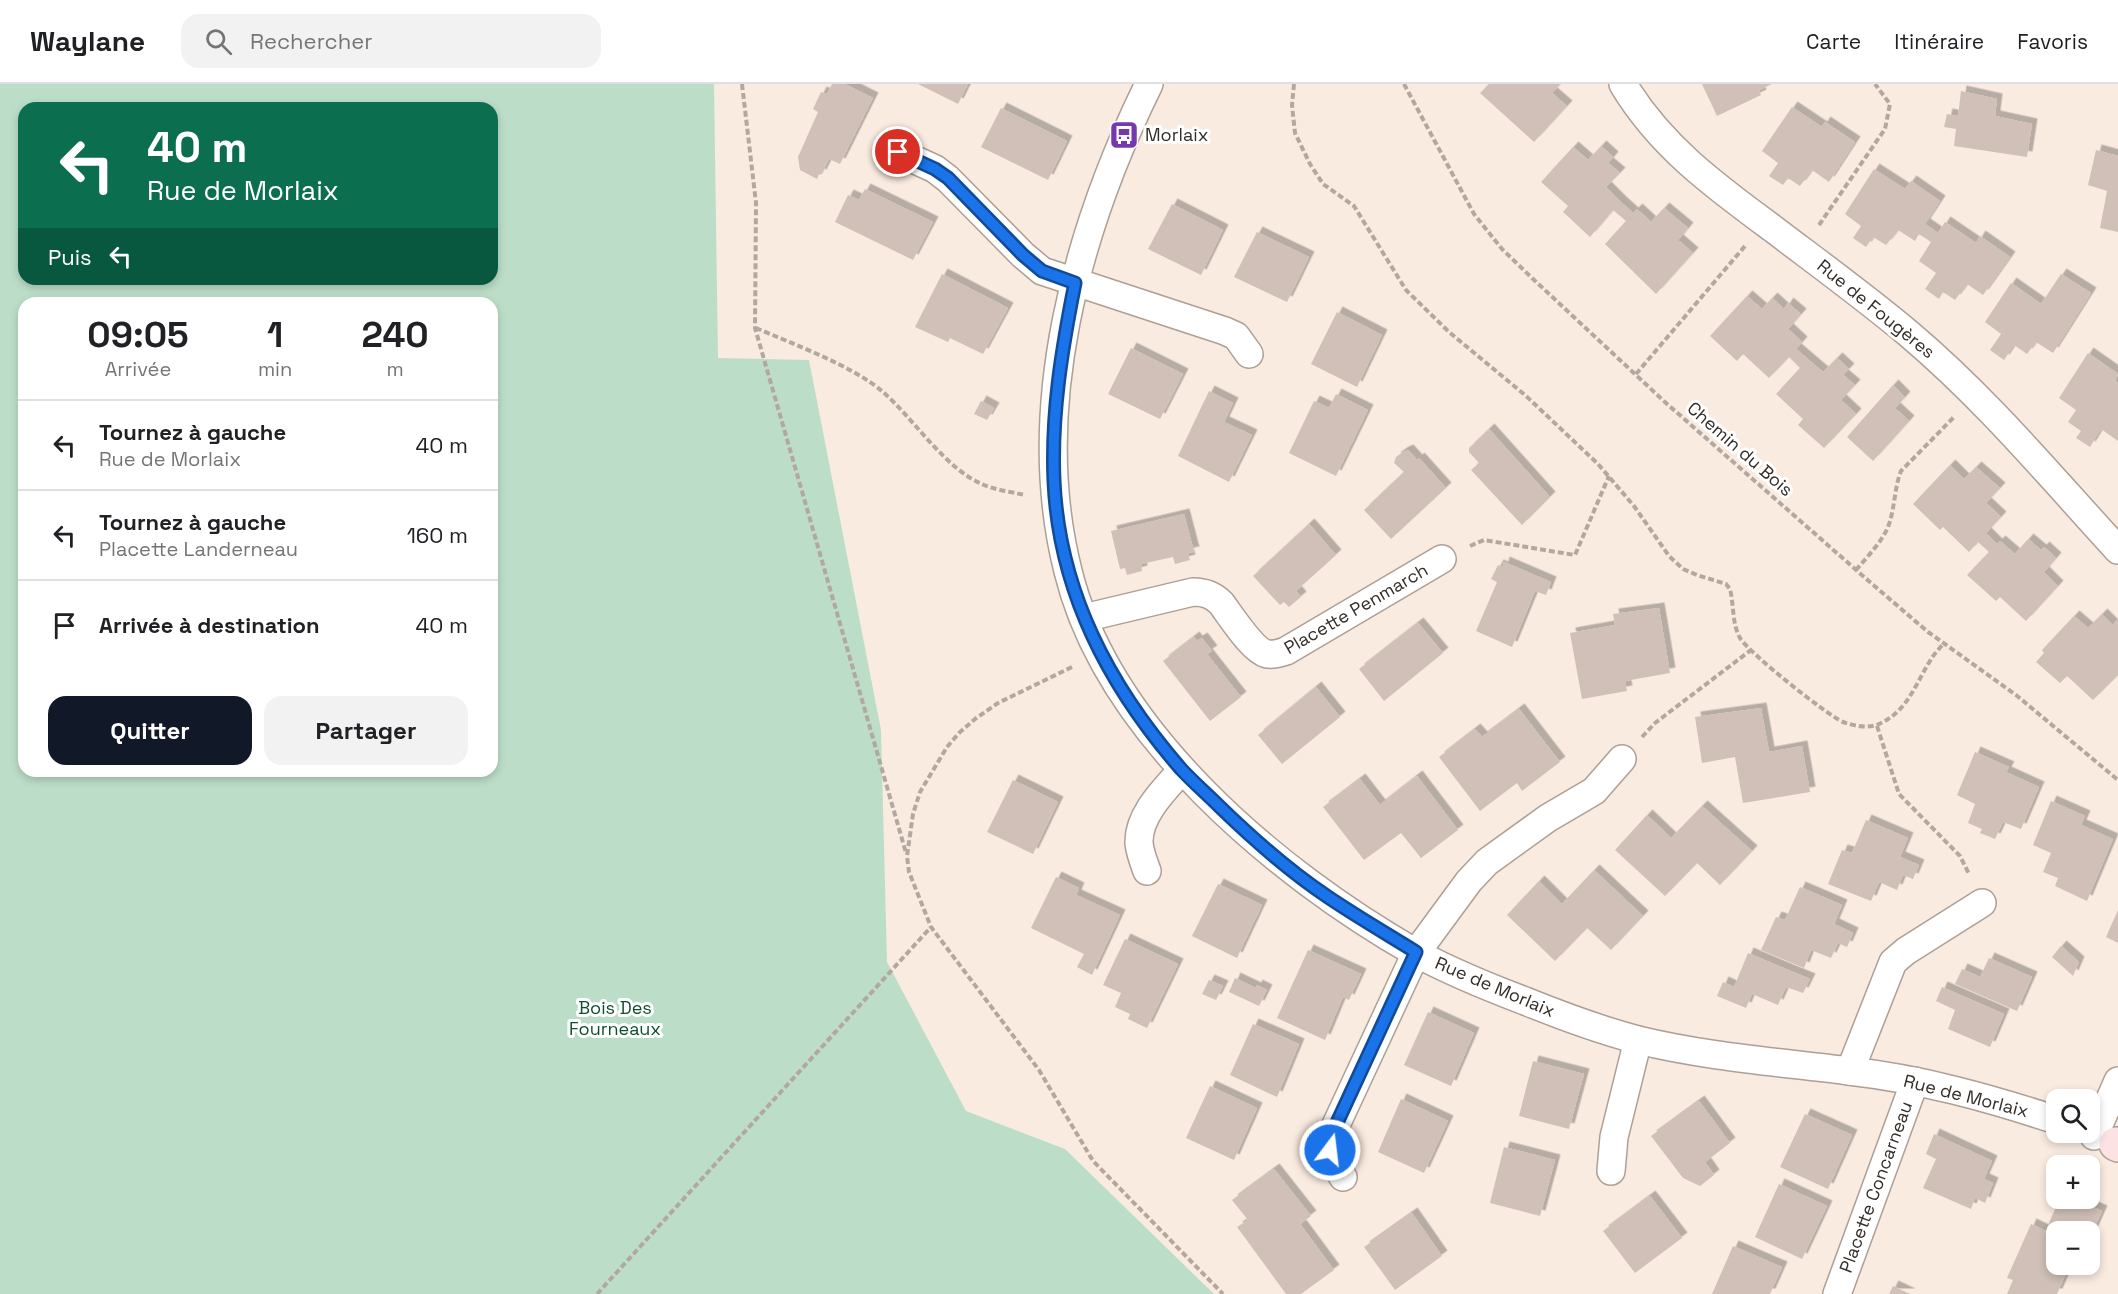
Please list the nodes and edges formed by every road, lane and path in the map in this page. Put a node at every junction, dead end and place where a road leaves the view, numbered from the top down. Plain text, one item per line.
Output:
1 (742, 84) edge
2 (1149, 84) edge
3 (1294, 84) edge
4 (1404, 84) edge
5 (1623, 84) edge
6 (1875, 84) edge
7 (898, 152) dead end
8 (1765, 223) junction
9 (1802, 250) junction
10 (1075, 283) junction
11 (755, 327) junction
12 (1249, 354) dead end
13 (1636, 374) junction
14 (1976, 396) junction
15 (1609, 477) junction
16 (1026, 495) dead end
17 (2118, 550) edge
18 (1442, 559) joint
19 (1856, 570) junction
20 (1084, 618) junction
21 (1944, 643) junction
22 (1751, 650) junction
23 (1073, 666) dead end
24 (1877, 726) junction
25 (1622, 759) joint
26 (1182, 770) junction
27 (2118, 780) edge
28 (907, 855) junction
29 (1148, 871) dead end
30 (1982, 903) joint
31 (931, 927) junction
32 (1416, 952) junction
33 (1638, 1040) junction
34 (1850, 1071) junction
35 (1915, 1081) junction
36 (2118, 1081) edge
37 (2046, 1117) edge
38 (2106, 1140) edge
39 (1611, 1171) dead end
40 (1343, 1177) dead end
41 (597, 1294) edge
42 (1223, 1294) edge
43 (1837, 1294) edge

1 - 11 path
2 - 10 street, Rue de Morlaix
3 - 15 path
4 - 13 path, Chemin du Bois
5 - 8 street, Rue de Fougères
6 - 9 path
7 - 10 street
8 - 9 street, Rue de Fougères
8 - 13 path
9 - 14 street, Rue de Fougères
10 - 12 street
10 - 20 street, Rue de Morlaix
11 - 16 path
11 - 28 path
13 - 19 path, Chemin du Bois
14 - 17 street, Rue de Fougères
14 - 19 path
15 - 18 path
15 - 22 path
18 - 20 street, Placette Penmarch
19 - 21 path, Chemin du Bois
20 - 26 street, Rue de Morlaix
21 - 24 path
21 - 27 path, Chemin du Bois
22 - 24 path
22 - 25 path
23 - 28 path
24 - 30 path
25 - 32 street
26 - 29 street
26 - 32 street, Rue de Morlaix
28 - 31 path
30 - 34 street
31 - 41 path
31 - 42 path
32 - 33 street, Rue de Morlaix
32 - 40 street
33 - 34 street, Rue de Morlaix
33 - 39 street
34 - 35 street, Rue de Morlaix
35 - 37 street, Rue de Morlaix
35 - 43 street, Placette Concarneau
36 - 38 street

